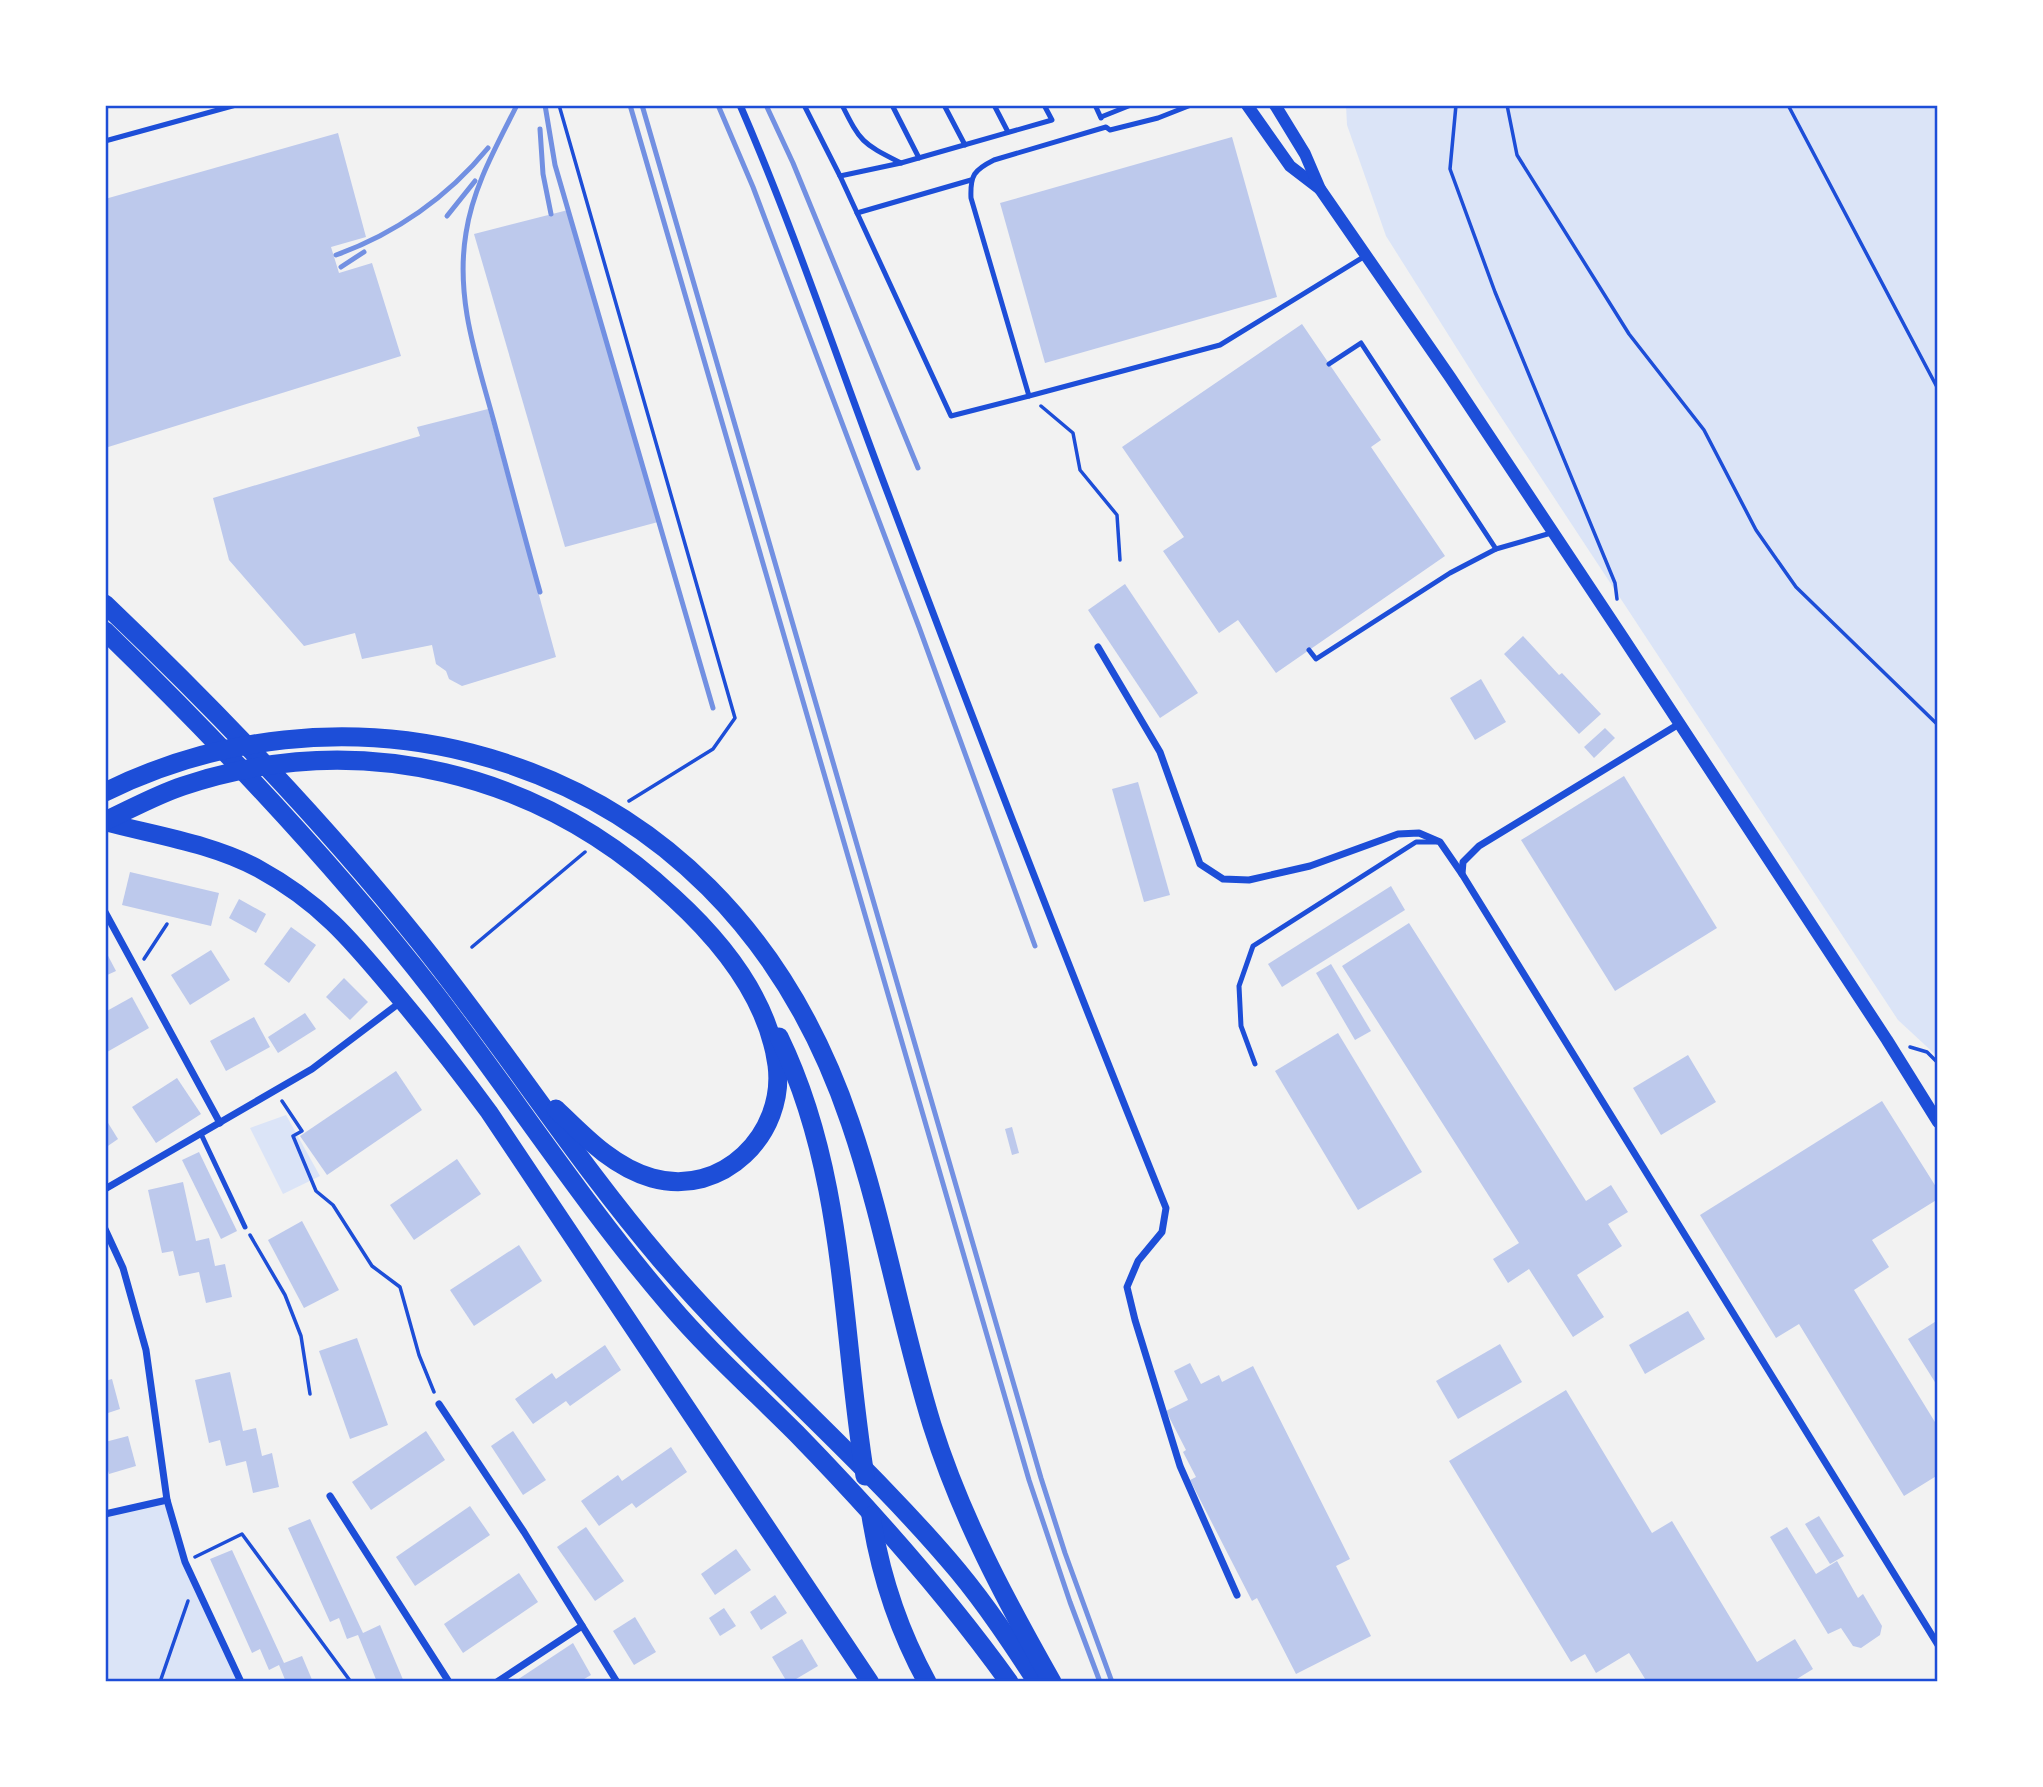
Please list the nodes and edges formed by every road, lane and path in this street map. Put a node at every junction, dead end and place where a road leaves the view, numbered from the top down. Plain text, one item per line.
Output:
1 (236, 105) edge
2 (559, 105) edge
3 (740, 105) edge
4 (804, 105) edge
5 (842, 105) edge
6 (892, 105) edge
7 (944, 105) edge
8 (994, 105) edge
9 (1044, 105) edge
10 (1095, 105) edge
11 (1131, 105) edge
12 (1191, 105) edge
13 (1247, 105) edge
14 (1275, 105) edge
15 (1456, 105) edge
16 (1507, 105) edge
17 (1788, 105) edge
18 (1101, 117) junction
19 (1106, 127) junction
20 (1008, 132) junction
21 (105, 141) edge
22 (965, 145) junction
23 (919, 158) junction
24 (901, 163) junction
25 (840, 176) junction
26 (971, 180) junction
27 (1320, 189) junction
28 (857, 213) junction
29 (1366, 256) junction
30 (1329, 364) dead end
31 (1938, 389) edge
32 (1029, 396) junction
33 (1551, 533) junction
34 (1496, 549) junction
35 (1120, 560) dead end
36 (105, 604) edge
37 (105, 631) edge
38 (1622, 636) junction
39 (1098, 647) dead end
40 (1309, 650) dead end
41 (1679, 724) junction
42 (1938, 725) edge
43 (105, 792) edge
44 (629, 801) dead end
45 (105, 821) edge
46 (1440, 842) junction
47 (590, 848) dead end
48 (1462, 874) junction
49 (105, 912) edge
50 (167, 924) dead end
51 (471, 947) dead end
52 (138, 970) junction
53 (755, 998) junction
54 (402, 1001) junction
55 (1887, 1040) junction
56 (1938, 1063) edge
57 (1255, 1064) dead end
58 (520, 1074) junction
59 (276, 1091) junction
60 (1938, 1122) edge
61 (220, 1123) junction
62 (201, 1134) junction
63 (105, 1189) edge
64 (246, 1227) joint
65 (105, 1229) edge
66 (310, 1394) dead end
67 (439, 1404) joint
68 (330, 1496) dead end
69 (167, 1500) junction
70 (105, 1514) edge
71 (185, 1562) junction
72 (194, 1582) junction
73 (1237, 1595) dead end
74 (582, 1626) junction
75 (1938, 1645) edge
76 (160, 1682) edge
77 (241, 1682) edge
78 (351, 1682) edge
79 (449, 1682) edge
80 (497, 1682) edge
81 (617, 1682) edge
82 (870, 1682) edge
83 (927, 1682) edge
84 (1009, 1682) edge
85 (1037, 1682) edge
86 (1052, 1682) edge

1 - 21 lane
2 - 44 path
3 - 73 street
4 - 25 lane
5 - 24 lane
6 - 23 lane
7 - 22 lane
8 - 20 lane
9 - 20 lane
10 - 18 lane
11 - 18 lane
12 - 19 lane
13 - 27 street
14 - 27 street
15 - 38 path
16 - 42 path
17 - 31 path
18 - 19 lane
19 - 26 lane
20 - 22 lane
22 - 23 lane
23 - 24 lane
24 - 25 lane
25 - 28 lane
26 - 28 lane
26 - 32 lane
27 - 29 street
28 - 32 lane
29 - 32 lane
29 - 33 street
30 - 34 lane
32 - 35 path
33 - 34 lane
33 - 38 street
34 - 40 lane
36 - 58 highway
37 - 84 highway
38 - 41 street
39 - 46 street
41 - 48 street
41 - 55 street
43 - 86 highway
45 - 53 highway
45 - 54 main road
46 - 48 street
46 - 57 lane
47 - 51 path
48 - 75 street
49 - 52 street
50 - 52 path
52 - 61 street
53 - 58 highway
53 - 83 highway
54 - 59 street
54 - 82 main road
55 - 56 path
55 - 60 street
58 - 85 highway
59 - 61 street
59 - 67 path
61 - 62 street
62 - 63 street
62 - 64 lane
64 - 66 path
65 - 69 street
67 - 74 street
68 - 79 street
69 - 70 street
69 - 71 street
71 - 72 street
71 - 78 path
72 - 76 path
72 - 77 street
74 - 80 street
74 - 81 street

